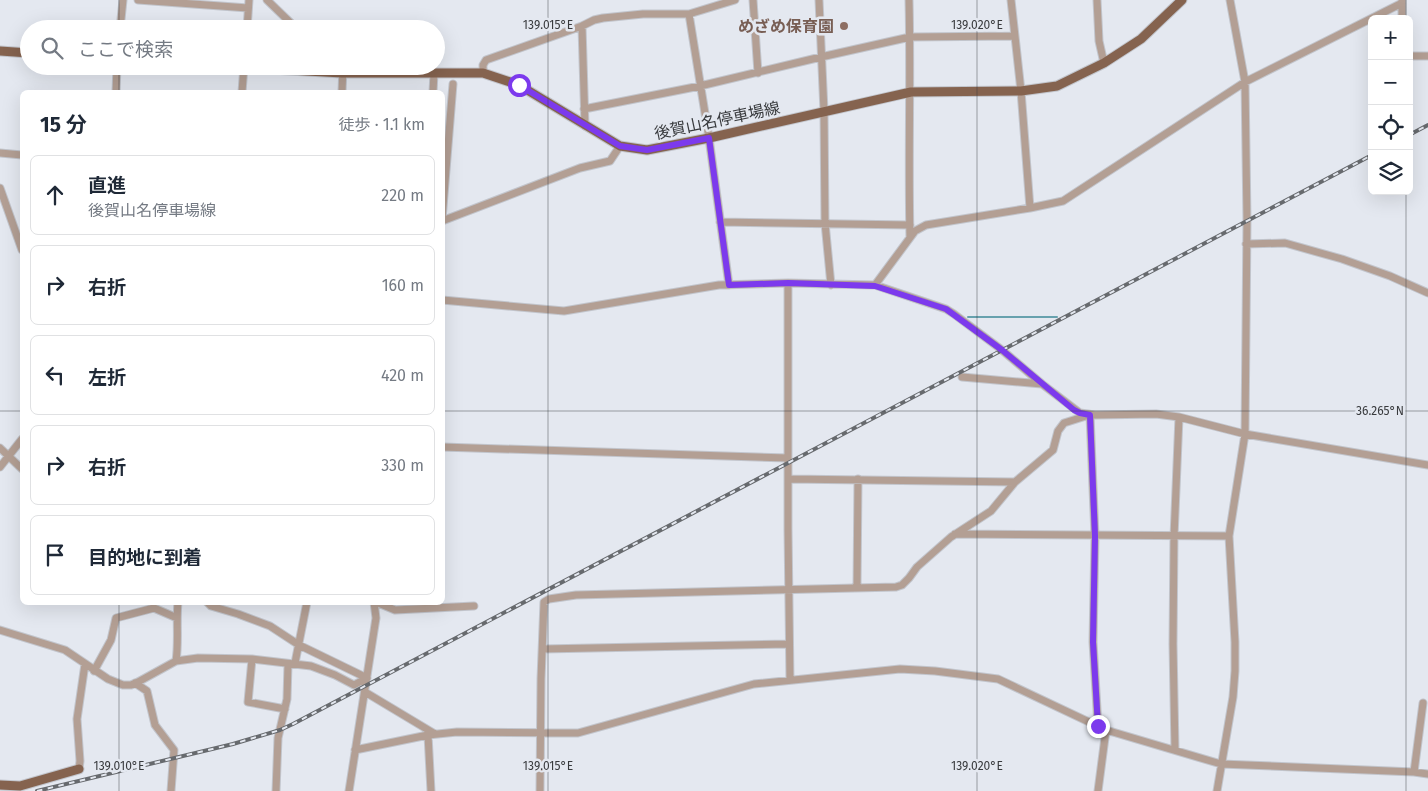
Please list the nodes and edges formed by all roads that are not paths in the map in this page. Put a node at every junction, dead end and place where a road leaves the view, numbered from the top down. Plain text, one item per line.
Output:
1 (123, 0) edge
2 (138, 0) edge
3 (249, 0) edge
4 (267, 0) edge
5 (735, 0) edge
6 (752, 0) edge
7 (819, 0) edge
8 (909, 0) edge
9 (1010, 0) edge
10 (1097, 0) edge
11 (1182, 0) edge
12 (1230, 0) edge
13 (1402, 2) edge
14 (248, 8) junction
15 (689, 14) junction
16 (1402, 15) edge
17 (121, 20) edge
18 (247, 20) edge
19 (288, 20) edge
20 (582, 26) junction
21 (1014, 36) junction
22 (910, 37) junction
23 (0, 51) edge
24 (20, 53) edge
25 (1413, 56) edge
26 (1428, 56) edge
27 (821, 57) junction
28 (1104, 63) junction
29 (445, 73) edge
30 (483, 73) junction
31 (758, 73) junction
32 (117, 75) edge
33 (243, 75) edge
34 (343, 75) edge
35 (434, 75) edge
36 (1245, 82) junction
37 (453, 84) dead end
38 (700, 86) junction
39 (116, 90) edge
40 (242, 90) edge
41 (342, 90) edge
42 (433, 90) edge
43 (1021, 91) junction
44 (911, 92) junction
45 (584, 108) junction
46 (824, 111) junction
47 (585, 126) junction
48 (709, 138) junction
49 (620, 146) junction
50 (0, 153) edge
51 (20, 155) edge
52 (445, 156) edge
53 (0, 188) edge
54 (1030, 208) junction
55 (445, 219) edge
56 (720, 222) junction
57 (825, 223) junction
58 (910, 225) junction
59 (910, 237) junction
60 (20, 244) edge
61 (1246, 244) junction
62 (788, 283) junction
63 (831, 284) junction
64 (729, 285) junction
65 (875, 286) junction
66 (1428, 293) edge
67 (445, 300) edge
68 (962, 377) dead end
69 (1042, 384) junction
70 (1089, 415) junction
71 (1179, 417) junction
72 (1245, 434) junction
73 (20, 442) edge
74 (0, 448) edge
75 (445, 448) edge
76 (9, 456) junction
77 (788, 458) junction
78 (1428, 465) edge
79 (20, 467) edge
80 (0, 468) edge
81 (789, 479) junction
82 (858, 479) junction
83 (1016, 482) junction
84 (955, 534) junction
85 (1095, 536) junction
86 (1229, 536) junction
87 (1174, 537) junction
88 (857, 588) junction
89 (788, 589) junction
90 (178, 605) edge
91 (211, 605) edge
92 (306, 605) edge
93 (375, 605) edge
94 (382, 605) edge
95 (414, 606) edge
96 (474, 606) dead end
97 (177, 618) junction
98 (0, 630) edge
99 (789, 644) junction
100 (299, 645) junction
101 (543, 649) junction
102 (252, 659) junction
103 (176, 661) junction
104 (84, 664) junction
105 (292, 664) junction
106 (94, 671) junction
107 (367, 678) junction
108 (790, 680) junction
109 (136, 683) junction
110 (365, 692) junction
111 (1423, 703) dead end
112 (285, 709) junction
113 (1098, 726) junction
114 (1106, 730) junction
115 (432, 734) junction
116 (541, 734) junction
117 (355, 750) junction
118 (1175, 750) junction
119 (1221, 764) junction
120 (79, 769) joint
121 (1414, 772) junction
122 (1428, 774) edge
123 (0, 785) edge
124 (172, 791) edge
125 (276, 791) edge
126 (349, 791) edge
127 (431, 791) edge
128 (540, 791) edge
129 (1098, 791) edge
130 (1216, 791) edge

1 - 17 street
2 - 14 street
3 - 14 street
4 - 19 street
5 - 15 street
6 - 31 street
7 - 27 street
8 - 22 street
9 - 21 street
10 - 28 street
11 - 28 main road, 後賀山名停車場線
12 - 36 street
13 - 16 street
13 - 36 street
14 - 18 street
15 - 20 street
15 - 38 street
20 - 30 street
20 - 45 street
21 - 22 street
21 - 43 street
22 - 27 street
22 - 44 street
23 - 24 main road
25 - 26 street
27 - 31 street
27 - 46 street
28 - 43 main road, 後賀山名停車場線
29 - 30 main road, 後賀山名停車場線
30 - 47 main road, 後賀山名停車場線
31 - 38 street
32 - 39 street
33 - 40 street
34 - 41 street
35 - 42 street
36 - 54 street
36 - 61 street
37 - 52 street
38 - 45 street
38 - 48 street
43 - 44 main road, 後賀山名停車場線
43 - 54 street
44 - 46 main road, 後賀山名停車場線
44 - 58 street
45 - 47 street
46 - 48 main road, 後賀山名停車場線
46 - 57 street
47 - 49 main road, 後賀山名停車場線
48 - 49 main road, 後賀山名停車場線
48 - 56 street
49 - 55 street
50 - 51 street
53 - 60 street
54 - 59 street
56 - 57 street
56 - 64 street
57 - 58 street
57 - 63 street
58 - 59 street
59 - 65 street
61 - 66 street
61 - 72 street
62 - 63 street
62 - 64 street
62 - 77 street
63 - 65 street
64 - 67 street
65 - 69 street
68 - 69 street
69 - 70 street
70 - 71 street
70 - 83 street
70 - 85 street
71 - 72 street
71 - 87 street
72 - 78 street
72 - 86 street
73 - 76 street
74 - 76 street
75 - 77 street
76 - 79 street
76 - 80 street
77 - 81 street
81 - 82 street
81 - 89 street
82 - 83 street
82 - 88 street
83 - 84 street
84 - 85 street
84 - 88 street
85 - 87 street
85 - 113 street
86 - 87 street
86 - 119 street
87 - 118 street
88 - 89 street
89 - 99 street
89 - 101 street
90 - 97 street
91 - 100 street
92 - 100 street
93 - 107 street
94 - 95 street
95 - 96 street
97 - 103 street
97 - 106 street
98 - 104 street
99 - 101 street
99 - 108 street
100 - 105 street
100 - 107 street
101 - 116 street
102 - 103 street
102 - 105 street
102 - 112 street
103 - 109 street
104 - 106 street
104 - 120 street
105 - 107 street
105 - 112 street
106 - 109 street
107 - 110 street
108 - 113 street
108 - 116 street
109 - 124 street
110 - 115 street
110 - 117 street
111 - 121 street
112 - 125 street
113 - 114 street
114 - 118 street
114 - 129 street
115 - 116 street
115 - 117 street
115 - 127 street
116 - 128 street
117 - 126 street
118 - 119 street
119 - 121 street
119 - 130 street
120 - 123 main road
121 - 122 street

